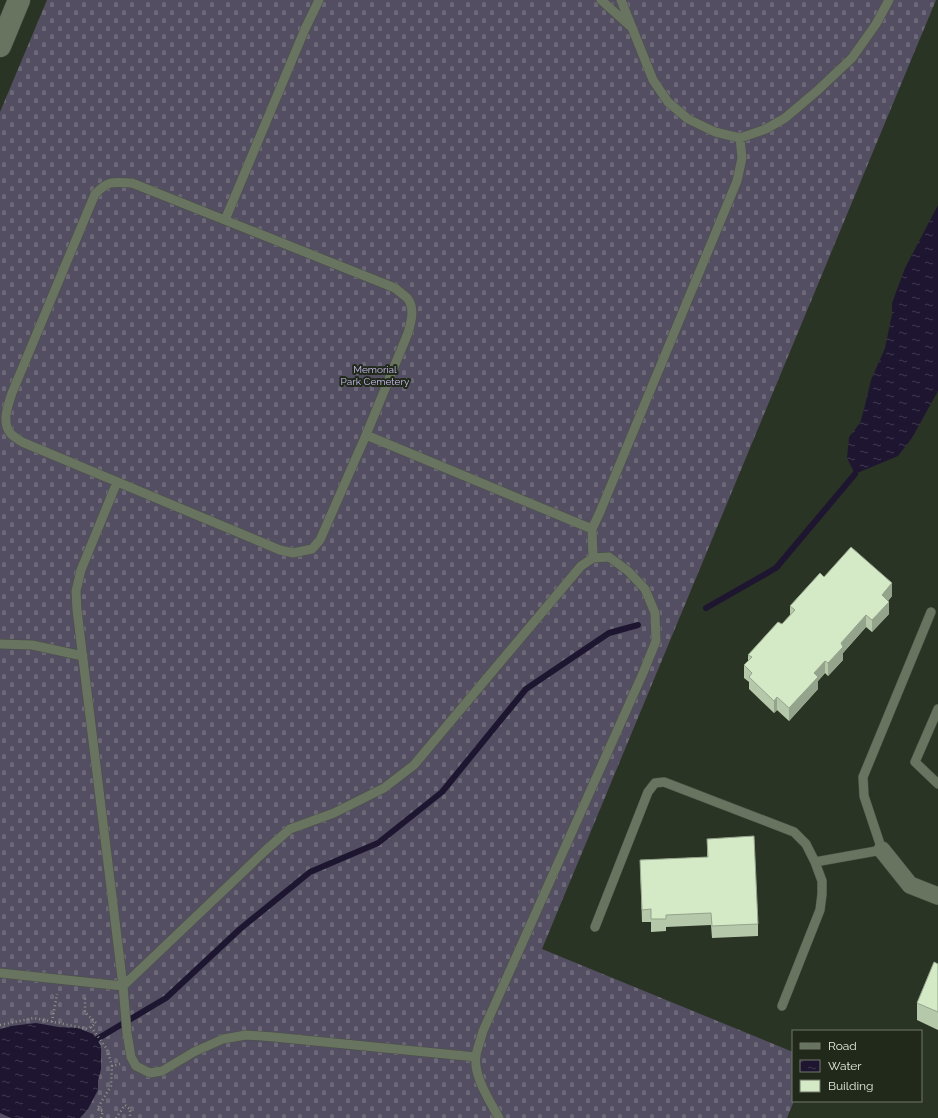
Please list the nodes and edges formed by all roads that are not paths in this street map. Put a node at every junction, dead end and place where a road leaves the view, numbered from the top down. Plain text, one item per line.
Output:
1 (19, 0) edge
2 (318, 0) edge
3 (601, 0) edge
4 (621, 0) edge
5 (889, 0) edge
6 (632, 29) junction
7 (0, 46) edge
8 (740, 138) junction
9 (225, 220) junction
10 (366, 435) junction
11 (117, 482) junction
12 (592, 529) junction
13 (593, 558) junction
14 (931, 612) dead end
15 (0, 644) edge
16 (82, 656) junction
17 (937, 714) edge
18 (938, 784) edge
19 (882, 850) junction
20 (815, 862) junction
21 (938, 896) edge
22 (595, 927) dead end
23 (0, 973) edge
24 (123, 986) junction
25 (782, 1006) dead end
26 (476, 1057) junction
27 (499, 1118) edge

1 - 7 main road
2 - 9 lane
3 - 6 lane
4 - 6 lane
5 - 8 lane
6 - 8 lane
8 - 12 lane
9 - 10 lane
9 - 11 lane
10 - 11 lane
10 - 12 lane
11 - 16 lane
12 - 13 lane
13 - 24 lane
13 - 26 lane
14 - 19 lane
15 - 16 lane
16 - 24 lane
17 - 18 lane
19 - 20 lane
19 - 21 street
20 - 22 lane
20 - 25 lane
23 - 24 lane
24 - 26 lane
26 - 27 lane

